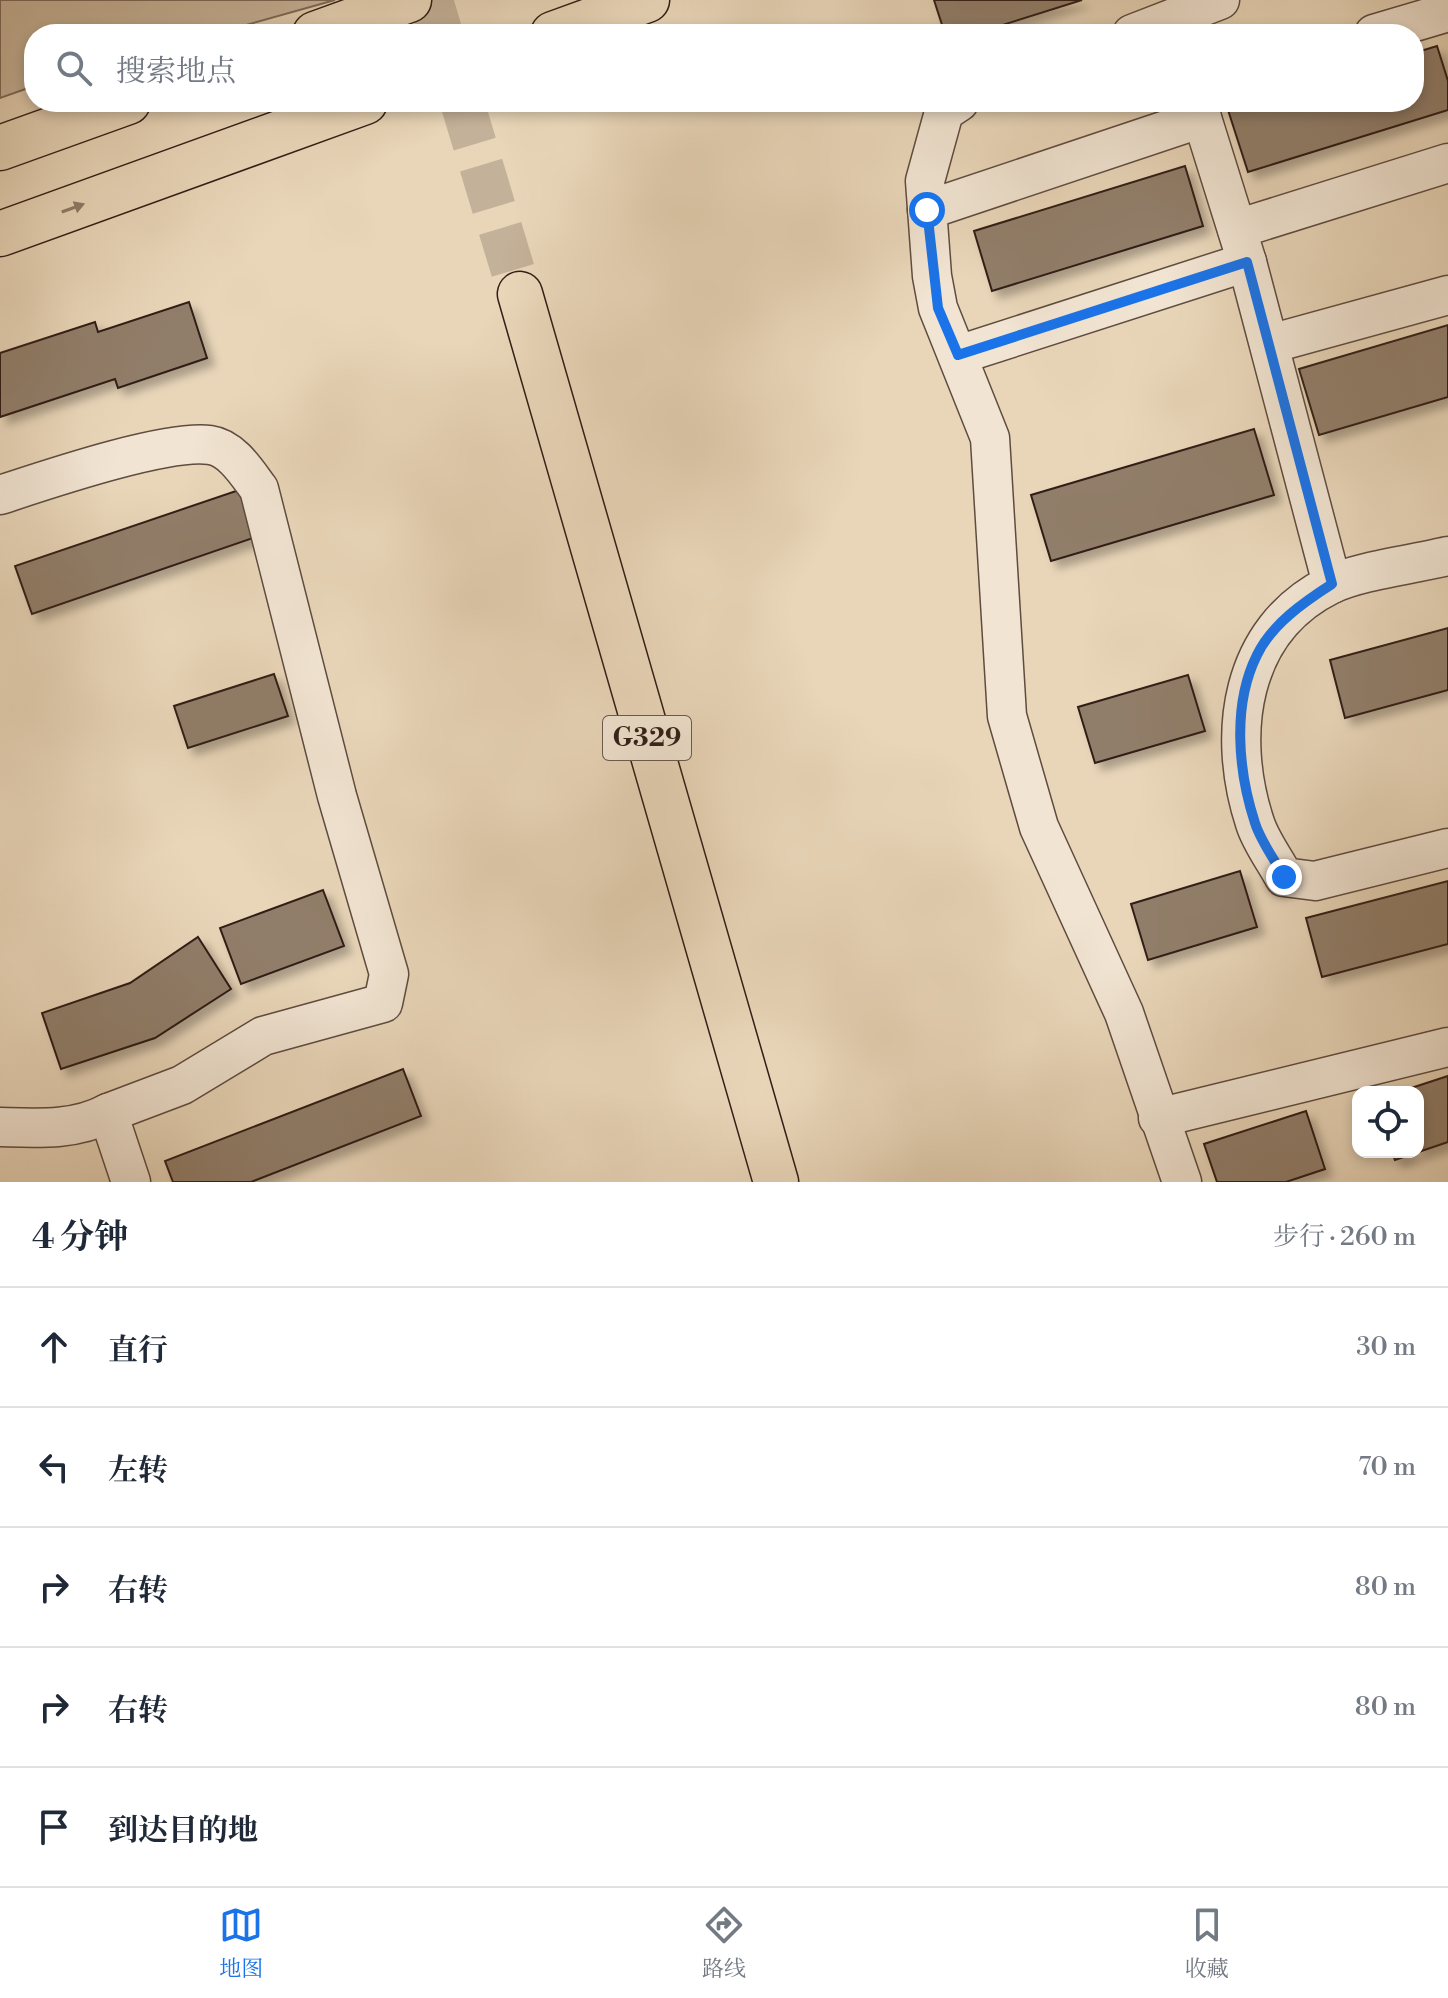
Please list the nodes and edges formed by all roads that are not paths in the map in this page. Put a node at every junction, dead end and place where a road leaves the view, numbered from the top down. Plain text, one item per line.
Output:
1 (409, 0) edge
2 (647, 0) edge
3 (1220, 0) edge
4 (1448, 12) edge
5 (343, 24) edge
6 (581, 24) edge
7 (1178, 24) edge
8 (1408, 24) edge
9 (100, 112) edge
10 (337, 112) edge
11 (944, 112) edge
12 (1194, 112) edge
13 (1200, 112) edge
14 (0, 148) edge
15 (1448, 163) edge
16 (927, 210) junction
17 (0, 234) edge
18 (1242, 245) junction
19 (520, 294) tunnel mouth
20 (1448, 295) edge
21 (1270, 344) junction
22 (958, 355) junction
23 (0, 495) edge
24 (1448, 556) edge
25 (1332, 584) junction
26 (1448, 848) edge
27 (1448, 1047) edge
28 (108, 1113) junction
29 (1158, 1118) junction
30 (0, 1127) edge
31 (131, 1182) edge
32 (776, 1182) edge
33 (1182, 1182) edge

1 - 5 main road
2 - 6 main road
3 - 7 lane
4 - 8 lane
9 - 14 main road
17 -> 10 main road
11 - 16 lane
12 - 16 lane
13 - 18 lane
15 - 18 lane
16 - 22 lane
18 - 21 lane
18 - 22 lane
19 - 32 main road, G329
20 - 21 lane
21 - 25 lane
22 - 29 lane
23 - 28 lane
24 - 25 lane
25 - 26 lane
27 - 29 lane
28 - 30 lane
28 - 31 lane
29 - 33 lane

